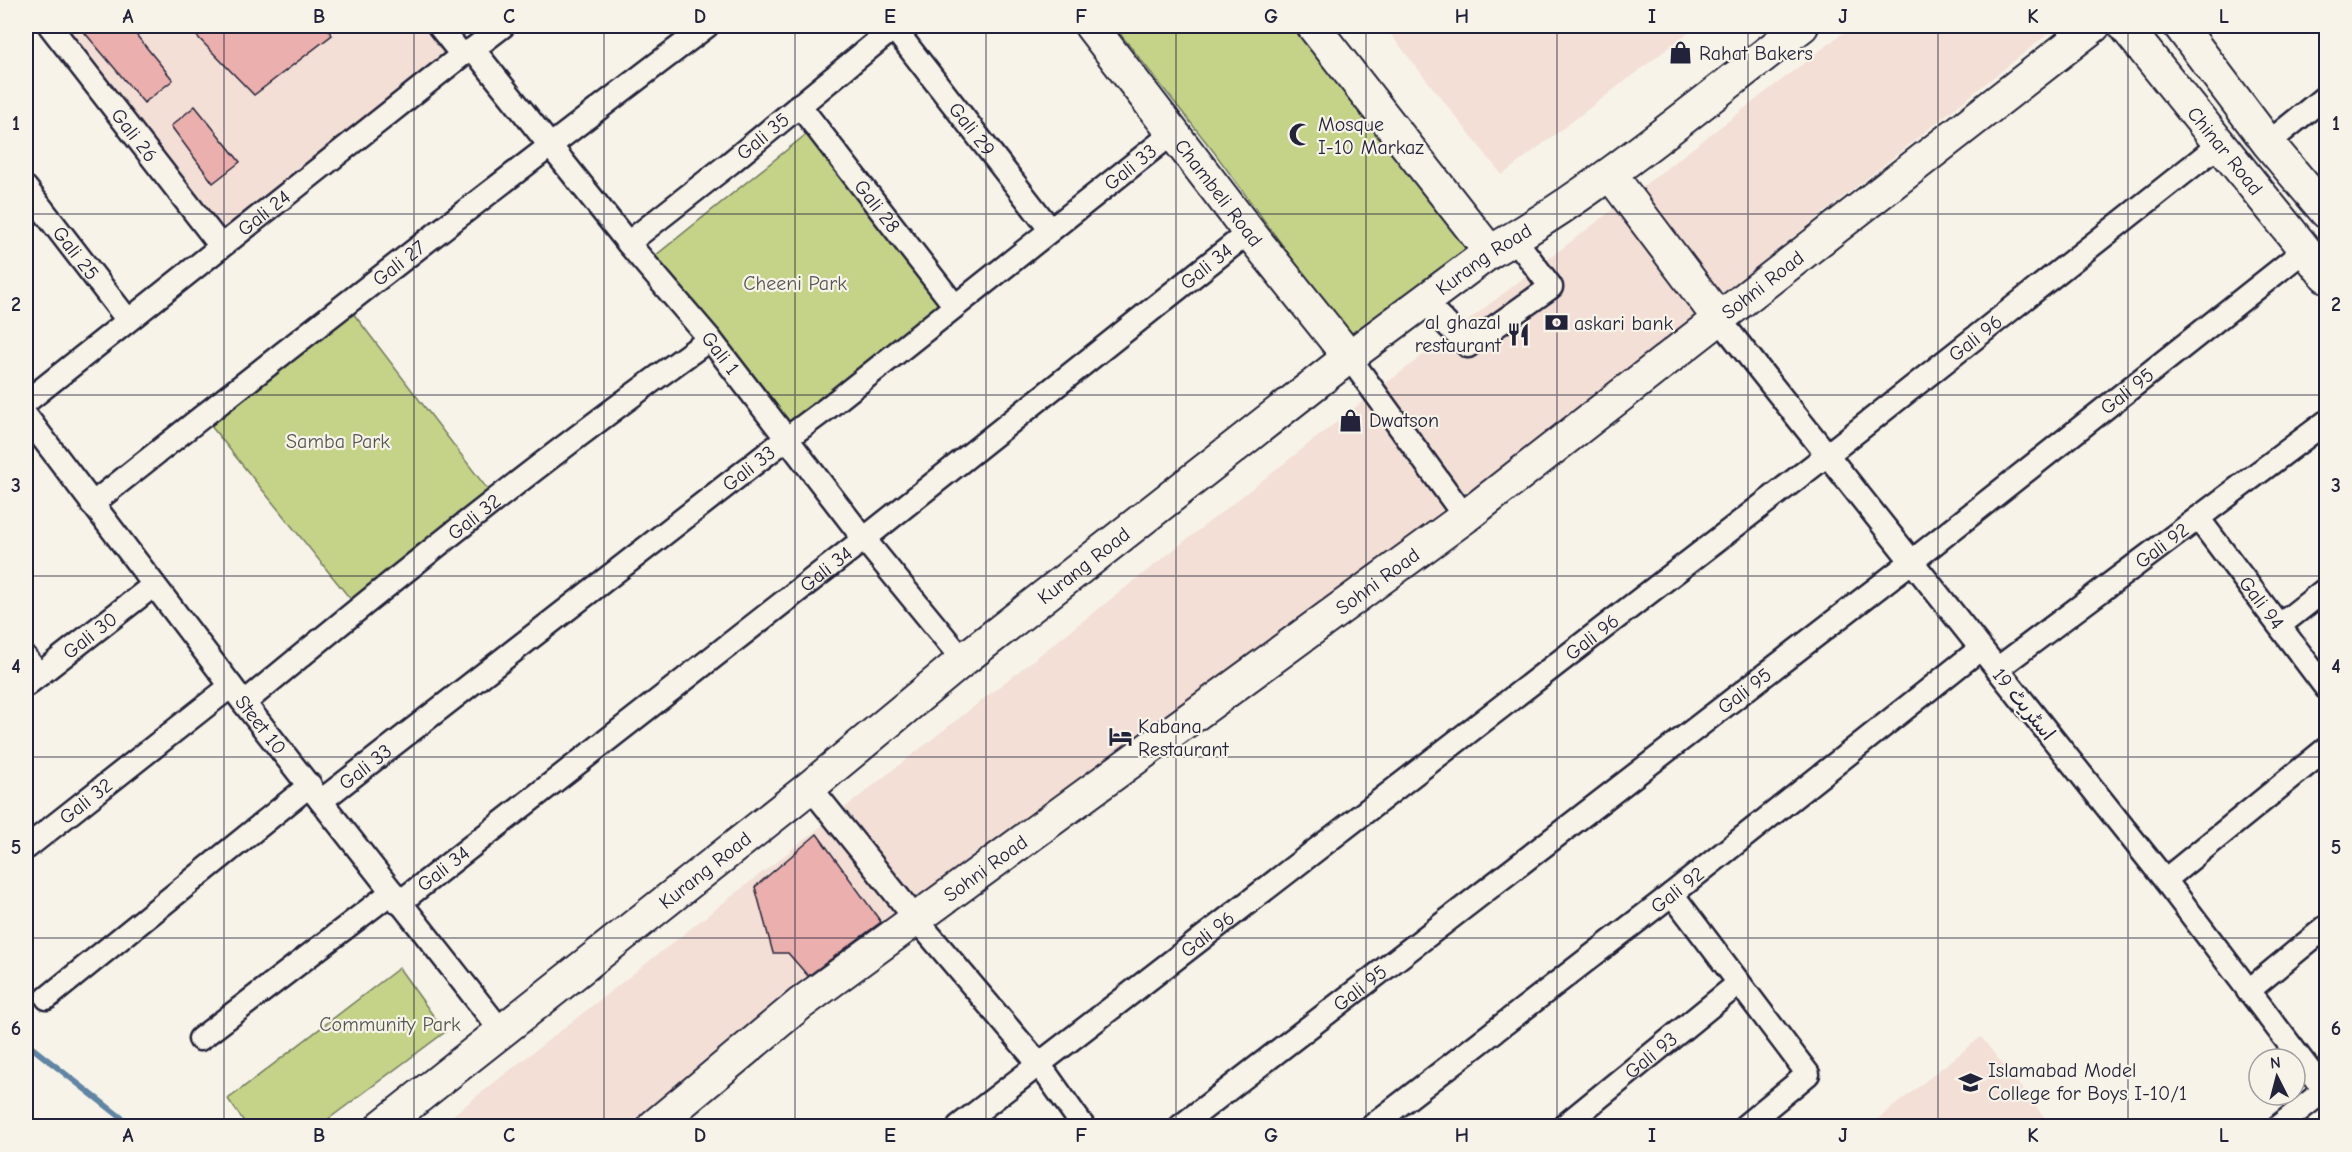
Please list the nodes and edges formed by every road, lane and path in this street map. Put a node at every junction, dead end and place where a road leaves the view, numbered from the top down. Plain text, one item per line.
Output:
1 (50, 26) edge
2 (439, 26) edge
3 (503, 26) edge
4 (707, 26) edge
5 (895, 26) edge
6 (1091, 26) edge
7 (1312, 26) edge
8 (1802, 26) edge
9 (2094, 26) edge
10 (2125, 26) edge
11 (2180, 26) edge
12 (468, 52) junction
13 (2326, 96) edge
14 (799, 105) junction
15 (1174, 132) junction
16 (2268, 143) junction
17 (2220, 144) junction
18 (549, 146) junction
19 (1610, 174) junction
20 (26, 188) edge
21 (2326, 212) edge
22 (1050, 229) junction
23 (1249, 232) junction
24 (628, 243) junction
25 (220, 245) junction
26 (1502, 245) junction
27 (2306, 249) junction
28 (2326, 276) edge
29 (1423, 300) junction
30 (955, 306) junction
31 (127, 319) junction
32 (1719, 320) junction
33 (710, 339) junction
34 (1349, 357) junction
35 (26, 402) edge
36 (26, 416) edge
37 (2326, 422) edge
38 (786, 439) junction
39 (1827, 455) junction
40 (92, 504) junction
41 (1465, 517) junction
42 (2198, 518) junction
43 (864, 539) junction
44 (1911, 562) junction
45 (154, 585) junction
46 (2326, 590) edge
47 (2280, 625) junction
48 (1980, 649) junction
49 (963, 660) junction
50 (1997, 669) junction
51 (30, 673) edge
52 (2326, 688) edge
53 (238, 694) junction
54 (2326, 749) edge
55 (810, 787) junction
56 (315, 793) junction
57 (26, 848) edge
58 (2165, 880) junction
59 (1672, 894) junction
60 (395, 897) junction
61 (916, 919) junction
62 (2326, 927) edge
63 (1739, 983) junction
64 (2248, 990) junction
65 (47, 998) dead end
66 (502, 1032) junction
67 (200, 1039) dead end
68 (1039, 1064) junction
69 (2326, 1090) edge
70 (382, 1126) edge
71 (654, 1126) edge
72 (959, 1126) edge
73 (1083, 1126) edge
74 (1180, 1126) edge
75 (1372, 1126) edge
76 (1564, 1126) edge
77 (1745, 1126) edge
78 (2279, 1126) edge

1 - 25 street, Gali 26
2 - 12 street, Gali 1
3 - 12 street, Gali 24
4 - 18 street, Gali 27
5 - 14 street, Gali 35
5 - 22 street, Gali 29
6 - 15 street, Chambeli Road
7 - 26 street
8 - 19 street, Kurang Road
9 - 32 street, Sohni Road
10 - 17 street, Chinar Road
11 - 16 street, Chinar Road
12 - 18 street, Gali 1
12 - 25 street, Gali 24
13 - 16 street
14 - 24 street, Gali 35
14 - 30 street, Gali 28
15 - 22 street, Gali 33
15 - 23 street, Chambeli Road
16 - 21 street, Chinar Road
17 - 27 street, Chinar Road
17 - 39 street, Gali 96
18 - 24 street, Gali 1
18 - 40 street, Gali 27
19 - 26 street, Kurang Road
19 - 32 street
20 - 31 street, Gali 25
22 - 30 street, Gali 33
23 - 34 street, Chambeli Road
23 - 43 street, Gali 34
24 - 33 street, Gali 1
25 - 31 street, Gali 24
26 - 29 street, Kurang Road
26 - 29 street
27 - 28 street, Chinar Road
27 - 44 street, Gali 95
29 - 34 street, Kurang Road
30 - 38 street, Gali 33
31 - 35 street, Gali 24
32 - 39 street, اسٹریٹ 19
32 - 41 street, Sohni Road
33 - 38 street, Gali 1
33 - 53 street, Gali 32
34 - 41 street
34 - 49 street, Kurang Road
36 - 40 street, Steet 10
37 - 42 street, Gali 92
38 - 43 street, Gali 1
38 - 56 street, Gali 33
39 - 44 street, اسٹریٹ 19
39 - 68 street, Gali 96
40 - 45 street, Steet 10
41 - 61 street, Sohni Road
42 - 47 street, Gali 94
42 - 50 street, Gali 92
43 - 49 street, Gali 1
43 - 60 street, Gali 34
44 - 48 street, اسٹریٹ 19
44 - 74 street, Gali 95
45 - 51 street, Gali 30
45 - 53 street, Steet 10
46 - 47 street
47 - 52 street, Gali 94
48 - 50 street, اسٹریٹ 19
48 - 59 street, Gali 92
49 - 55 street, Kurang Road
50 - 58 street, اسٹریٹ 19
53 - 56 street, Steet 10
53 - 57 street, Gali 32
54 - 58 street
55 - 61 street
55 - 66 street, Kurang Road
56 - 60 street, Steet 10
56 - 65 street, Gali 33
58 - 64 street, اسٹریٹ 19
59 - 63 street
59 - 75 street, Gali 92
60 - 66 street, Steet 10
60 - 67 street, Gali 34
61 - 68 street
61 - 71 street, Sohni Road
62 - 64 street
63 - 76 street, Gali 93
63 - 77 street
64 - 69 street, اسٹریٹ 19
66 - 70 street, Kurang Road
68 - 72 street, Gali 96
68 - 73 street
69 - 78 street

